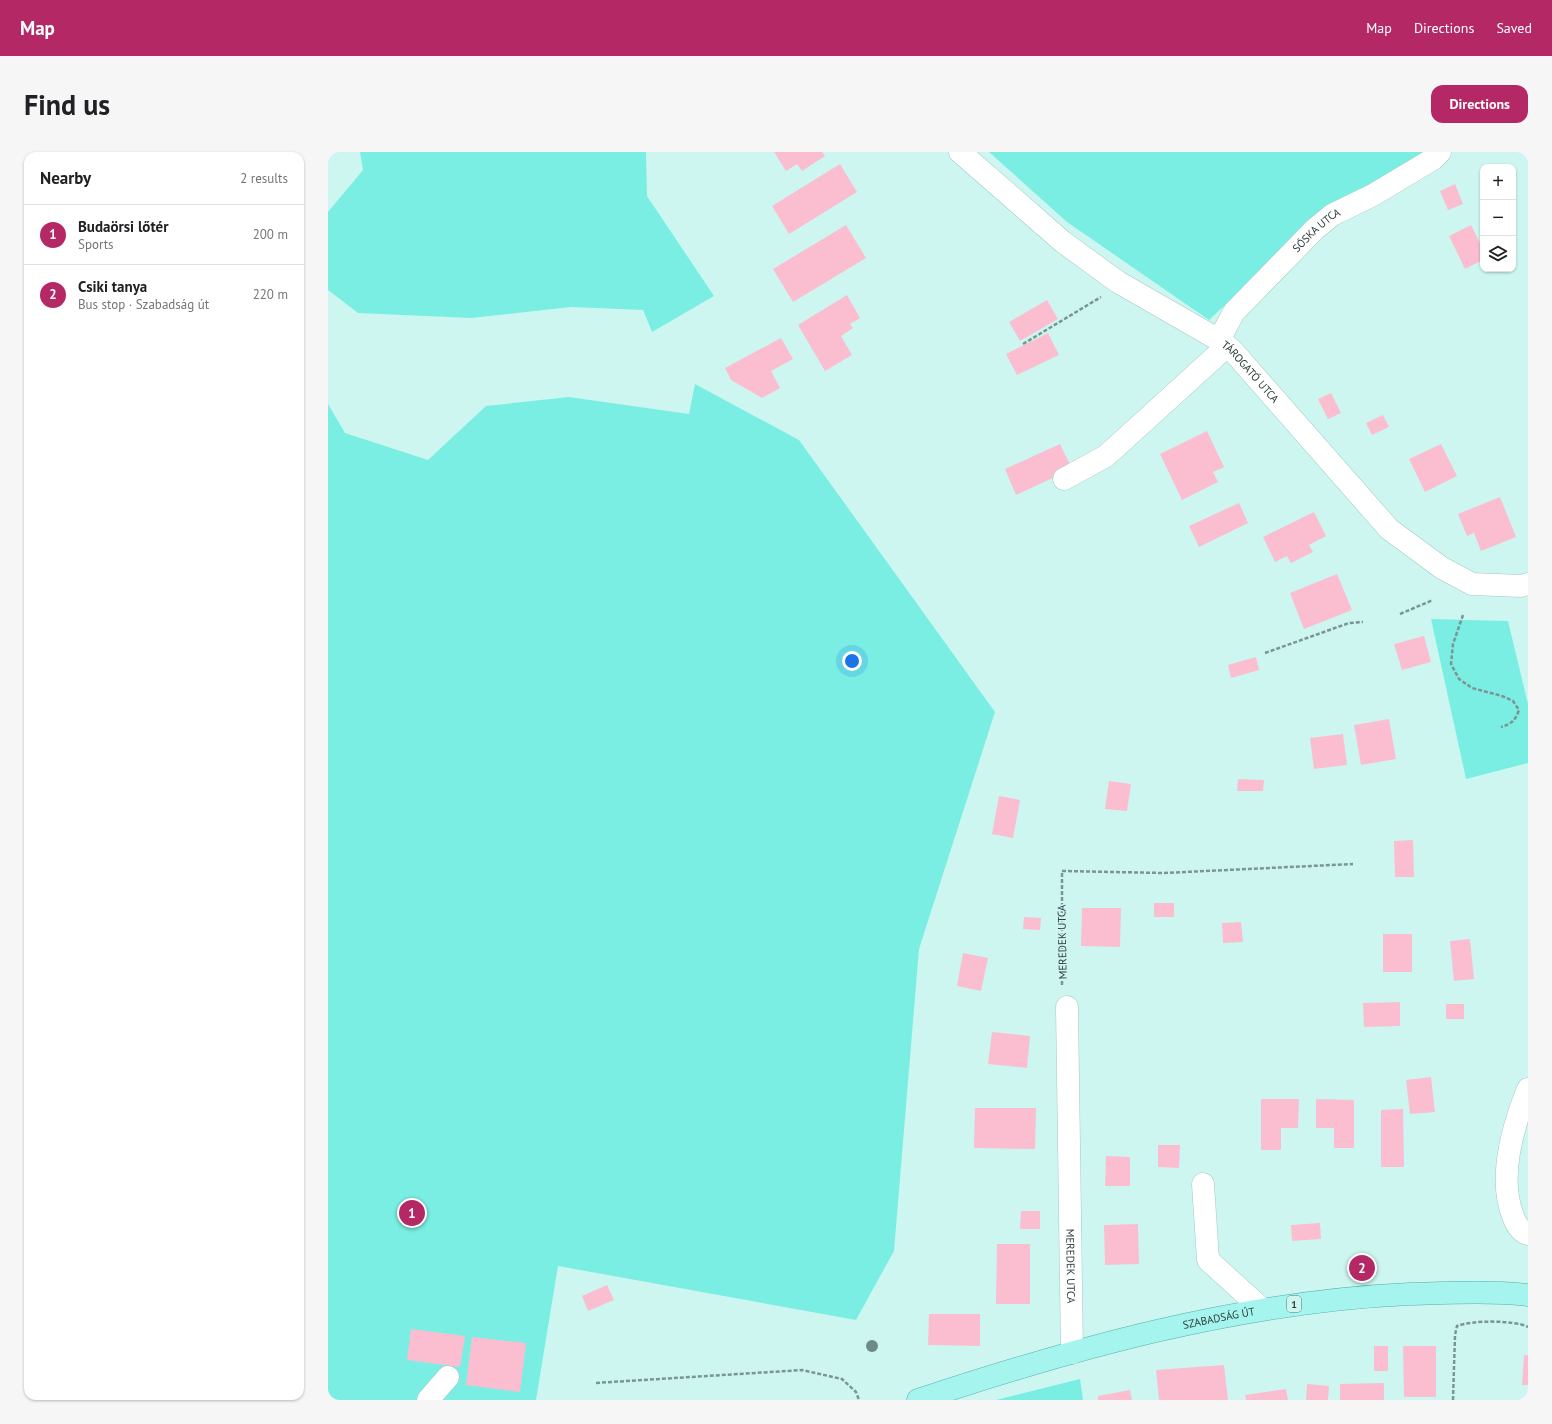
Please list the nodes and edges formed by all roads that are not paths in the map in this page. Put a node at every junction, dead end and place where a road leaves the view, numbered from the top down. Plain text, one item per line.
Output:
1 (960, 152) edge
2 (1440, 152) edge
3 (1223, 343) junction
4 (1064, 480) dead end
5 (1528, 584) edge
6 (1068, 1007) road end
7 (1528, 1088) edge
8 (1203, 1184) dead end
9 (1528, 1234) edge
10 (1528, 1295) edge
11 (1262, 1309) junction
12 (1072, 1353) junction
13 (448, 1377) dead end
14 (428, 1400) edge
15 (918, 1400) edge

1 - 3 street, TÁROGATÓ UTCA
2 - 3 street, SÓSKA UTCA
3 - 4 street, SÓSKA UTCA
3 - 5 street, TÁROGATÓ UTCA
6 - 12 street, MEREDEK UTCA
7 - 9 street
8 - 11 street
10 - 11 main road, SZABADSÁG ÚT / 1
11 - 12 main road, SZABADSÁG ÚT / 1
12 - 15 main road, SZABADSÁG ÚT / 1
13 - 14 street

